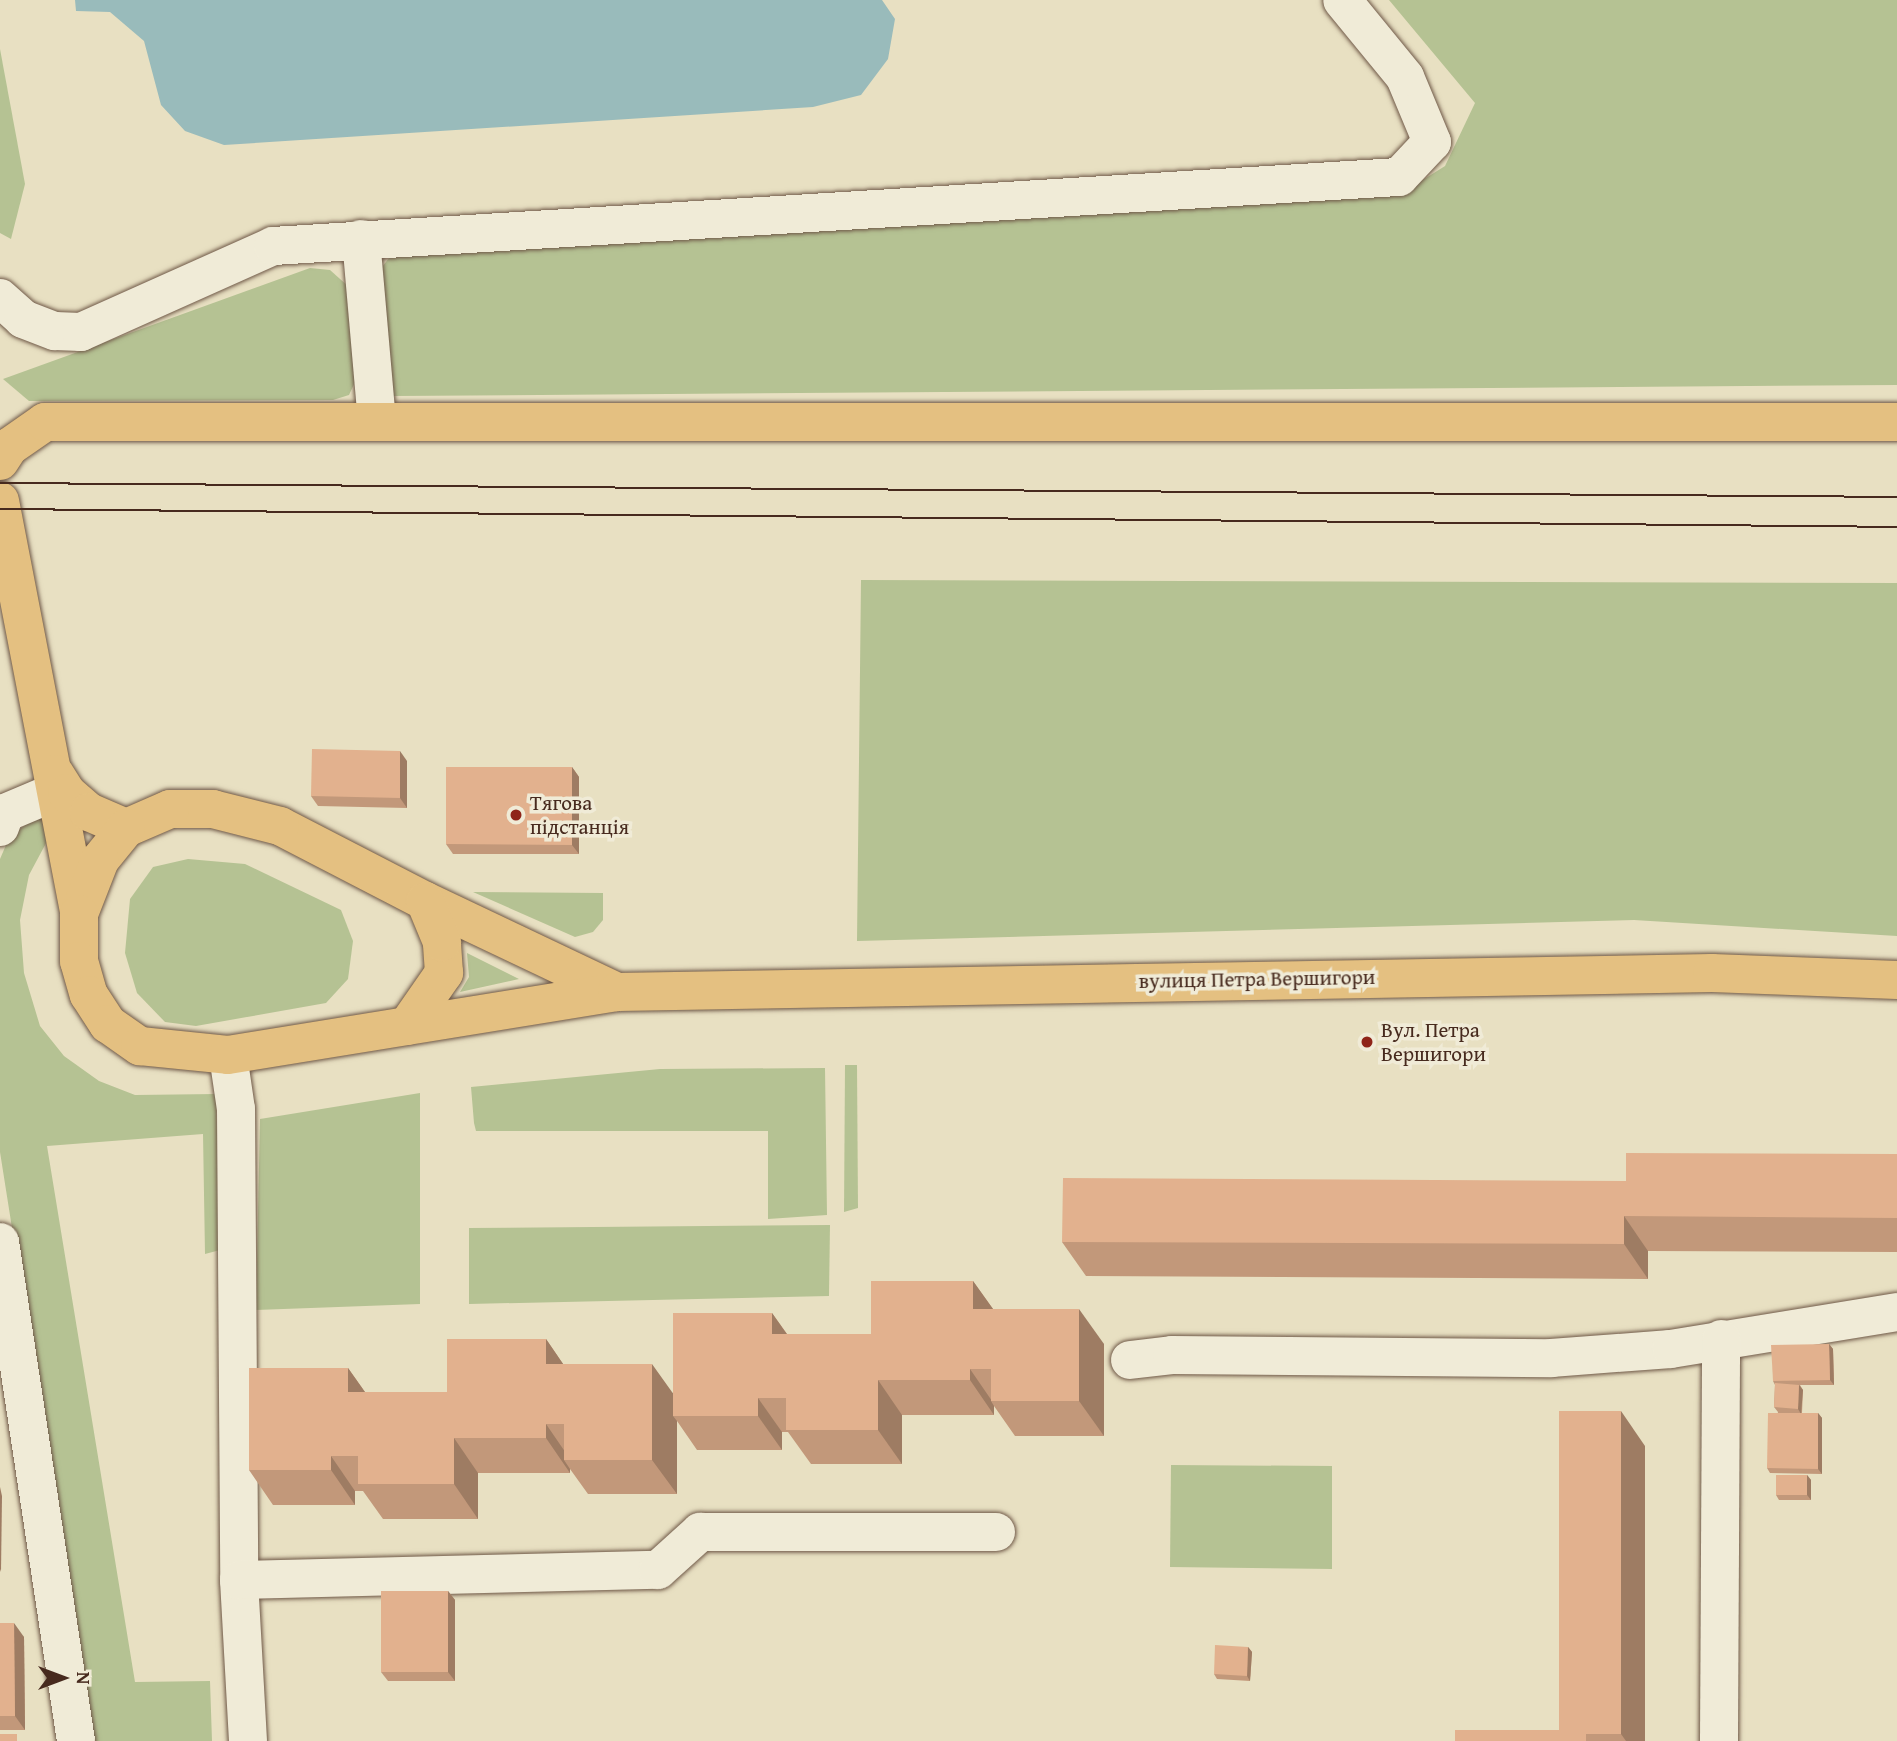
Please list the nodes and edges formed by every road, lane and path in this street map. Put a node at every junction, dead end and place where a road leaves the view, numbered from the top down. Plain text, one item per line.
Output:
1 (1342, 0) edge
2 (361, 239) junction
3 (0, 298) edge
4 (377, 421) junction
5 (1897, 422) edge
6 (0, 461) edge
7 (2, 523) edge
8 (52, 778) junction
9 (3, 820) edge
10 (126, 828) junction
11 (425, 901) junction
12 (79, 914) junction
13 (1897, 980) edge
14 (617, 992) junction
15 (407, 1026) junction
16 (228, 1055) junction
17 (0, 1242) edge
18 (1897, 1312) edge
19 (1721, 1339) junction
20 (1130, 1360) dead end
21 (996, 1532) dead end
22 (239, 1580) junction
23 (76, 1741) edge
24 (248, 1741) edge
25 (1718, 1741) edge

1 - 2 street
2 - 3 street
2 - 4 street
4 - 5 main road
4 - 6 main road
7 - 8 main road
8 - 9 street
8 - 10 main road
8 - 12 main road
10 - 11 main road, вулиця Петра Вершигори
10 - 12 main road
11 - 14 main road, вулиця Петра Вершигори
11 - 15 main road
12 - 16 main road, вулиця Петра Вершигори
13 - 14 main road, вулиця Петра Вершигори
14 - 15 main road, вулиця Петра Вершигори
15 - 16 main road, вулиця Петра Вершигори
16 - 22 street
17 - 23 street
18 - 19 street
19 - 20 street
19 - 25 street
21 - 22 street
22 - 24 street

